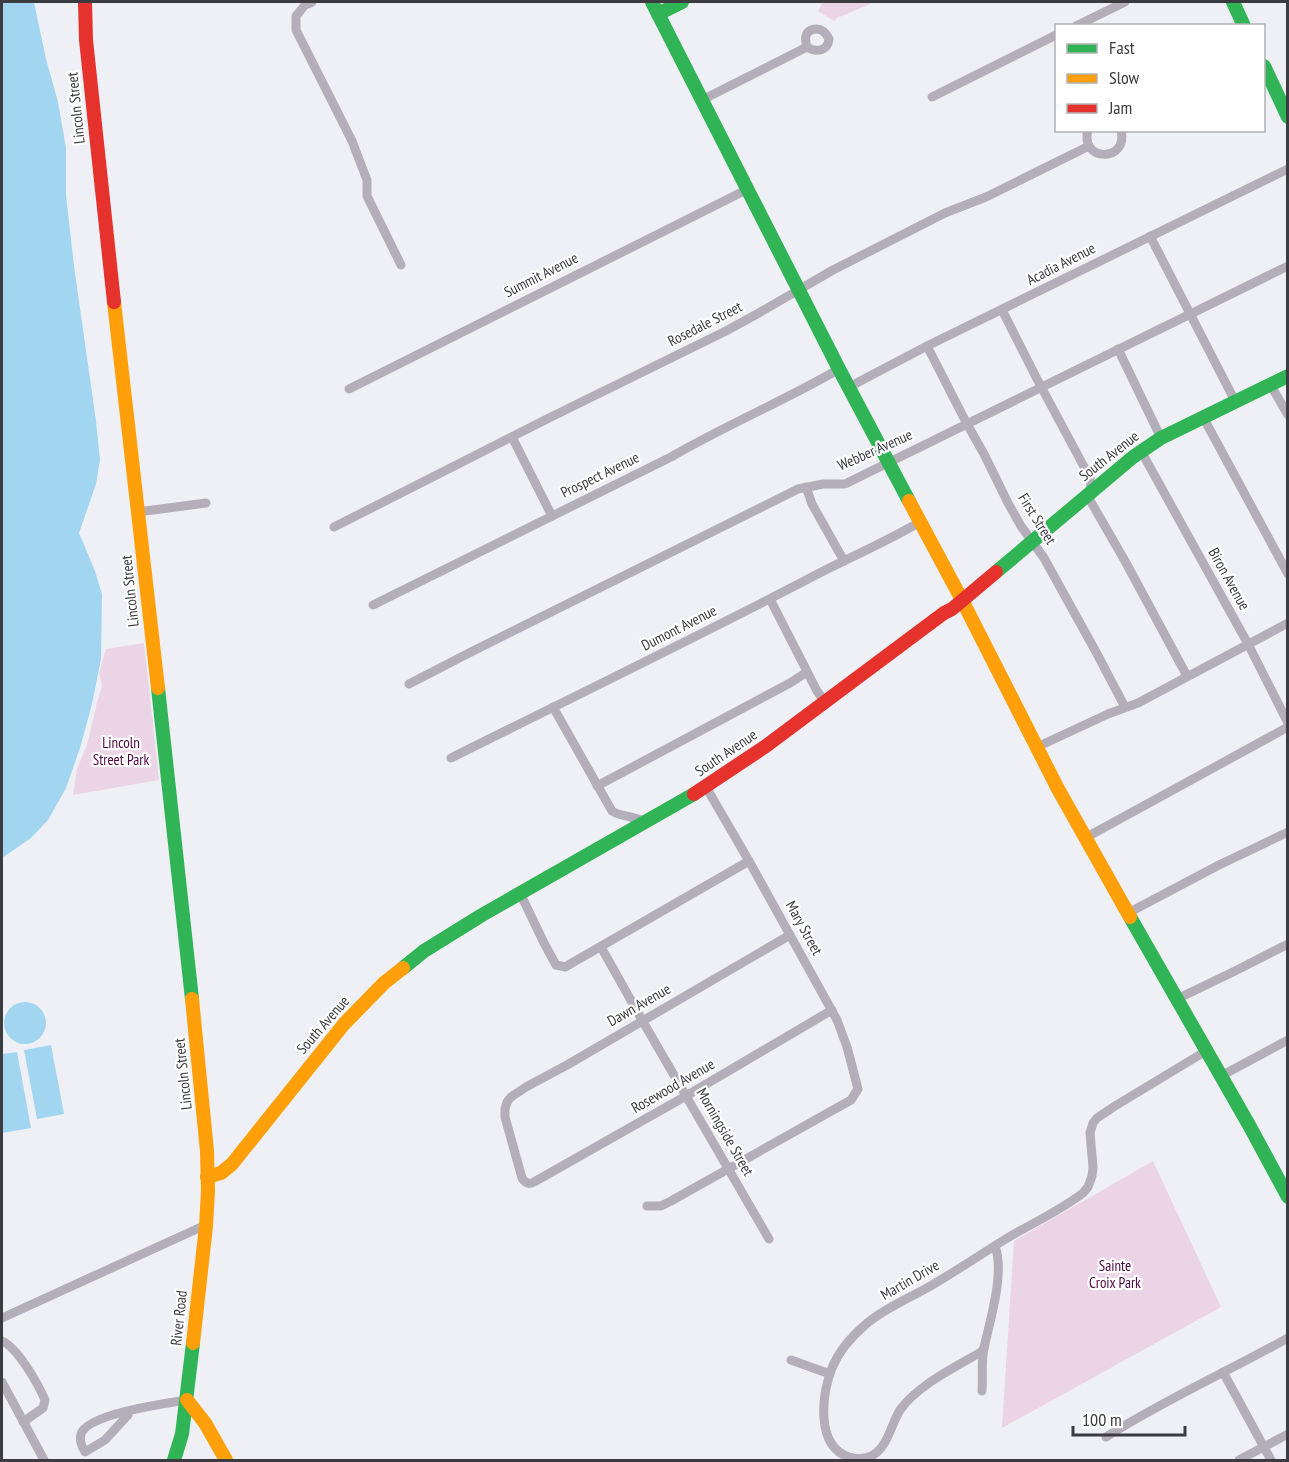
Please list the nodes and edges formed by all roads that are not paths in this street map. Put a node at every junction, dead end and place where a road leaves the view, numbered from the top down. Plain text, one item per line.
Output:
1 (85, 2) edge
2 (312, 2) edge
3 (682, 2) edge
4 (1125, 2) edge
5 (1233, 2) edge
6 (655, 8) edge
7 (1080, 24) edge
8 (1243, 24) edge
9 (1055, 36) edge
10 (807, 47) dead end
11 (1265, 69) edge
12 (932, 97) dead end
13 (1284, 99) edge
14 (702, 100) junction
15 (1287, 117) edge
16 (1089, 132) edge
17 (1121, 132) edge
18 (1089, 146) junction
19 (1287, 169) edge
20 (748, 189) junction
21 (1150, 236) junction
22 (401, 265) dead end
23 (1287, 266) edge
24 (799, 290) junction
25 (1002, 310) junction
26 (1190, 314) junction
27 (927, 346) junction
28 (1118, 349) junction
29 (839, 369) junction
30 (1287, 376) edge
31 (1270, 384) junction
32 (849, 387) junction
33 (1041, 387) junction
34 (349, 389) dead end
35 (1235, 401) junction
36 (1287, 415) edge
37 (1203, 417) junction
38 (967, 424) junction
39 (512, 437) junction
40 (1161, 438) junction
41 (1141, 451) junction
42 (889, 463) junction
43 (806, 487) junction
44 (1087, 495) junction
45 (206, 504) dead end
46 (138, 512) junction
47 (552, 516) junction
48 (920, 522) junction
49 (334, 527) dead end
50 (1032, 541) junction
51 (844, 561) junction
52 (1287, 574) edge
53 (770, 599) junction
54 (962, 600) junction
55 (373, 605) dead end
56 (1287, 623) edge
57 (1248, 644) junction
58 (807, 672) junction
59 (1187, 676) junction
60 (409, 684) dead end
61 (825, 702) junction
62 (553, 707) junction
63 (1125, 707) junction
64 (1287, 725) edge
65 (1037, 747) junction
66 (451, 758) dead end
67 (597, 786) junction
68 (706, 787) junction
69 (646, 822) junction
70 (1287, 832) edge
71 (1085, 838) junction
72 (749, 861) junction
73 (520, 893) junction
74 (1128, 913) junction
75 (790, 935) junction
76 (1287, 944) edge
77 (601, 947) junction
78 (1177, 999) junction
79 (832, 1010) junction
80 (642, 1020) junction
81 (1287, 1040) edge
82 (1206, 1051) junction
83 (1221, 1076) junction
84 (686, 1096) junction
85 (728, 1170) junction
86 (207, 1177) junction
87 (526, 1183) joint
88 (1287, 1197) edge
89 (647, 1206) dead end
90 (206, 1226) junction
91 (769, 1239) dead end
92 (994, 1246) junction
93 (2, 1318) edge
94 (1287, 1338) edge
95 (2, 1341) edge
96 (984, 1348) junction
97 (791, 1360) dead end
98 (1222, 1372) junction
99 (830, 1374) junction
100 (2, 1382) edge
101 (982, 1391) dead end
102 (187, 1400) junction
103 (128, 1415) dead end
104 (23, 1422) junction
105 (1287, 1434) edge
106 (1106, 1437) dead end
107 (1263, 1447) junction
108 (44, 1461) edge
109 (174, 1461) edge
110 (226, 1461) edge
111 (1239, 1461) edge
112 (1271, 1461) edge

1 - 46 main road, Lincoln Street
2 - 22 street
3 - 6 main road
4 - 7 street
5 - 8 main road
6 - 14 main road
9 - 12 street
10 - 14 street
11 - 13 main road
13 - 15 main road
14 - 20 main road
16 - 18 street
17 - 18 street
18 - 24 street, Rosedale Street
19 - 21 street, Acadia Avenue
20 - 24 main road
20 - 34 street, Summit Avenue
21 - 25 street, Acadia Avenue
21 - 26 street
23 - 26 street, Webber Avenue
24 - 29 main road
24 - 39 street, Rosedale Street
25 - 27 street, Acadia Avenue
25 - 33 street
26 - 28 street, Webber Avenue
26 - 35 street
27 - 32 street, Acadia Avenue
27 - 38 street, First Street
28 - 33 street, Webber Avenue
28 - 40 street
29 - 32 main road
29 - 47 street, Prospect Avenue
30 - 31 main road, South Avenue
31 - 35 main road, South Avenue
31 - 36 street
32 - 42 main road
33 - 38 street, Webber Avenue
33 - 44 street
35 - 37 main road, South Avenue
37 - 40 main road, South Avenue
37 - 52 street
38 - 42 street, Webber Avenue
38 - 50 street, First Street
39 - 47 street
39 - 49 street, Rosedale Street
40 - 41 main road, South Avenue
41 - 44 main road, South Avenue
41 - 57 street, Biron Avenue
42 - 43 street, Webber Avenue
42 - 48 main road
43 - 51 street
43 - 60 street, Webber Avenue
44 - 50 main road, South Avenue
44 - 59 street
45 - 46 street
46 - 86 main road, Lincoln Street
47 - 55 street, Prospect Avenue
48 - 51 street, Dumont Avenue
48 - 54 main road
50 - 54 main road, South Avenue
50 - 63 street, First Street
51 - 53 street, Dumont Avenue
53 - 58 street
53 - 62 street, Dumont Avenue
54 - 61 main road, South Avenue
54 - 65 main road
56 - 57 street
57 - 59 street
57 - 64 street, Biron Avenue
58 - 61 street
58 - 67 street
59 - 63 street
61 - 68 main road, South Avenue
62 - 66 street, Dumont Avenue
62 - 67 street
63 - 65 street
64 - 71 street
65 - 71 main road
67 - 69 street
68 - 69 main road, South Avenue
68 - 72 street, Mary Street
69 - 73 main road, South Avenue
70 - 74 street
71 - 74 main road
72 - 75 street, Mary Street
72 - 77 street
73 - 77 street
73 - 86 main road, South Avenue
74 - 78 main road
75 - 79 street, Mary Street
75 - 80 street, Dawn Avenue
76 - 78 street
77 - 80 street, Morningside Street
78 - 82 main road
79 - 84 street, Rosewood Avenue
79 - 85 street, Mary Street
80 - 84 street, Morningside Street
80 - 87 street, Dawn Avenue
81 - 83 street
82 - 83 main road
82 - 92 street, Martin Drive
83 - 88 main road
84 - 85 street, Morningside Street
84 - 87 street, Rosewood Avenue
85 - 89 street
85 - 91 street, Morningside Street
86 - 90 main road, River Road
90 - 93 street
90 - 102 main road, River Road
92 - 96 street
92 - 99 street, Martin Drive
94 - 98 street
95 - 104 street
96 - 99 street, Martin Drive
96 - 101 street
97 - 99 street
98 - 106 street
98 - 107 street
100 - 104 street
102 - 103 street
102 - 109 main road, River Road
102 - 110 main road
104 - 108 street
105 - 107 street
107 - 111 street
107 - 112 street

